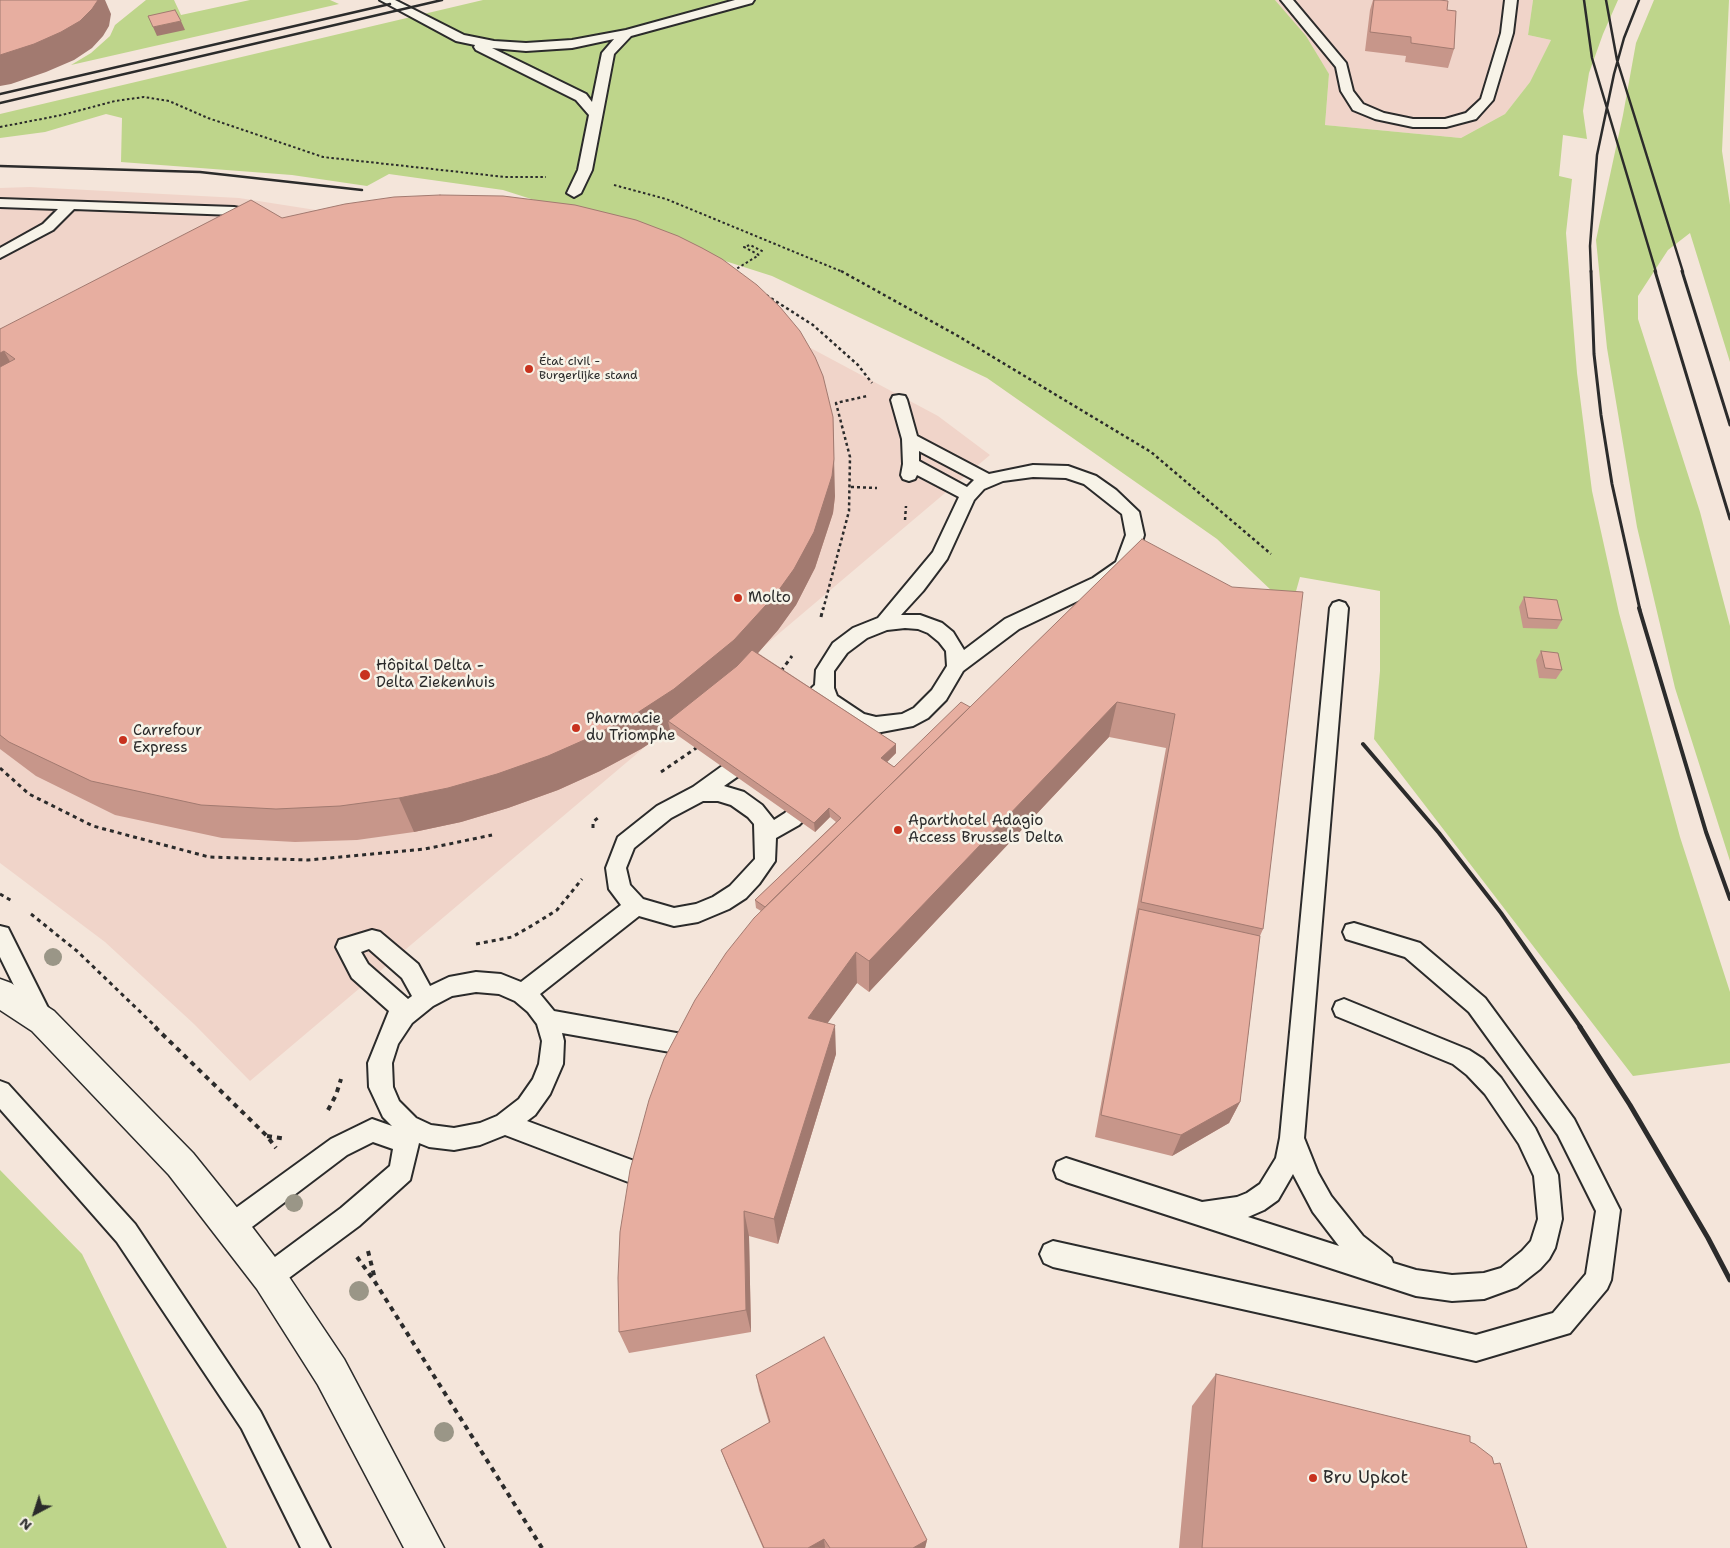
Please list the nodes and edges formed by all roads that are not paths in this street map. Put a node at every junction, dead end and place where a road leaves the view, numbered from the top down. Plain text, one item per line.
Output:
1 (386, 0) edge
2 (748, 0) edge
3 (1287, 0) edge
4 (1511, 0) edge
5 (627, 33) junction
6 (460, 38) junction
7 (595, 114) junction
8 (574, 193) dead end
9 (0, 203) edge
10 (70, 205) junction
11 (272, 218) edge
12 (0, 254) edge
13 (899, 400) dead end
14 (910, 439) junction
15 (989, 481) junction
16 (969, 495) junction
17 (1339, 608) dead end
18 (885, 623) junction
19 (956, 666) junction
20 (824, 688) junction
21 (888, 724) junction
22 (784, 726) edge
23 (763, 744) edge
24 (867, 745) edge
25 (826, 785) edge
26 (700, 793) junction
27 (766, 834) junction
28 (636, 906) junction
29 (1354, 932) dead end
30 (0, 935) edge
31 (0, 993) edge
32 (523, 994) junction
33 (425, 998) junction
34 (1344, 1009) dead end
35 (546, 1020) junction
36 (43, 1021) junction
37 (388, 1039) junction
38 (693, 1046) edge
39 (0, 1092) edge
40 (506, 1124) junction
41 (407, 1134) junction
42 (1292, 1138) junction
43 (1066, 1170) dead end
44 (644, 1176) edge
45 (1189, 1210) junction
46 (231, 1227) junction
47 (1054, 1254) dead end
48 (269, 1277) junction
49 (1398, 1277) junction
50 (316, 1548) edge
51 (425, 1548) edge

1 - 6 lane
2 - 5 lane
3 - 4 lane
5 - 6 lane
5 - 7 lane
6 - 7 lane
7 - 8 lane
9 - 10 lane
10 - 11 lane
10 - 12 lane
13 - 14 lane
14 - 15 lane
14 - 16 lane
15 - 16 lane
15 - 19 lane
16 - 18 lane
17 - 42 lane
18 - 19 lane
18 - 20 lane
19 - 21 lane
20 - 21 lane
20 - 22 lane
21 - 24 lane
23 - 26 lane
25 - 27 lane
26 - 27 lane
26 - 28 lane
27 - 28 lane
28 - 32 lane
29 - 47 lane
30 - 36 lane
31 - 36 main road
32 - 33 lane
32 - 35 lane
33 - 37 lane
33 - 37 lane
34 - 49 lane
35 - 38 lane
35 - 40 lane
36 - 46 main road
37 - 41 lane
39 - 50 lane
40 - 41 lane
40 - 44 lane
41 - 46 lane
41 - 48 lane
42 - 45 lane
42 - 49 lane
43 - 45 lane
45 - 49 lane
46 - 48 main road
48 - 51 main road

